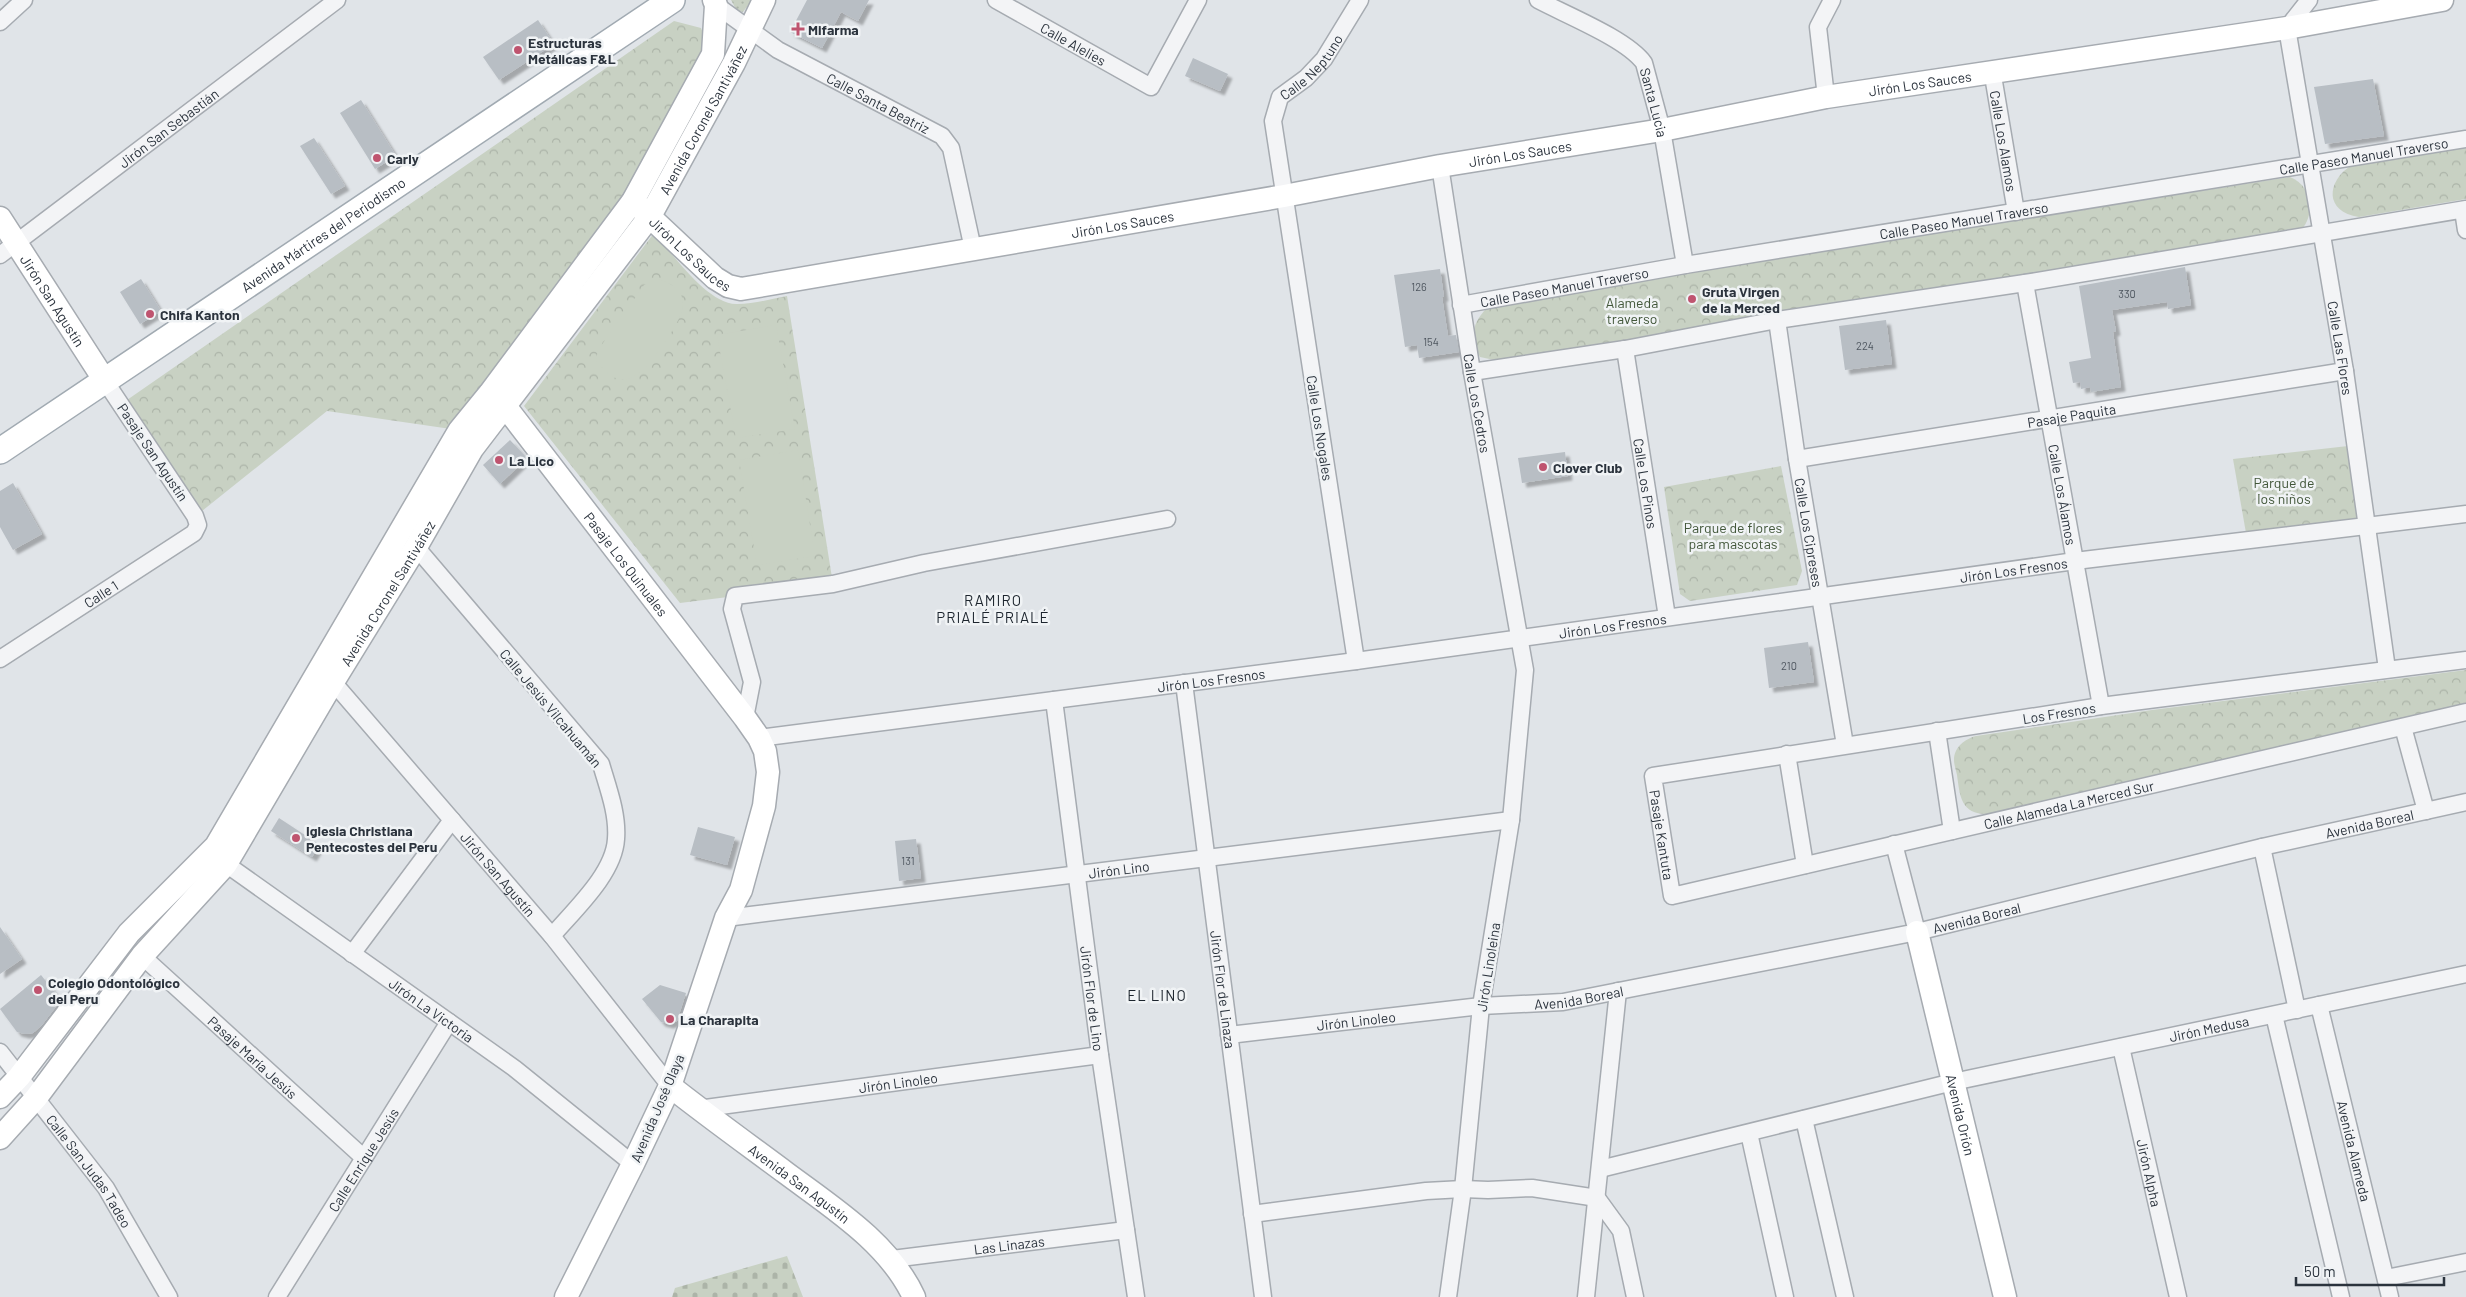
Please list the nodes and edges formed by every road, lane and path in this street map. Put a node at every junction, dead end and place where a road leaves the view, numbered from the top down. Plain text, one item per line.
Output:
1 (24, 0) edge
2 (337, 0) edge
3 (672, 0) edge
4 (764, 0) edge
5 (996, 0) edge
6 (1198, 0) edge
7 (1360, 0) edge
8 (1538, 0) edge
9 (1832, 0) edge
10 (2309, 0) edge
11 (2442, 0) edge
12 (715, 3) edge
13 (0, 22) edge
14 (2287, 28) junction
15 (751, 29) junction
16 (1992, 70) junction
17 (1826, 97) junction
18 (1662, 130) junction
19 (2466, 139) edge
20 (1440, 166) junction
21 (2310, 166) junction
22 (1284, 196) junction
23 (633, 201) junction
24 (2464, 210) edge
25 (2016, 212) junction
26 (650, 216) junction
27 (0, 218) edge
28 (2466, 230) edge
29 (2322, 232) junction
30 (972, 248) junction
31 (8, 250) edge
32 (1685, 265) junction
33 (2024, 283) junction
34 (1461, 305) junction
35 (1777, 320) junction
36 (1625, 349) junction
37 (2346, 371) junction
38 (1472, 372) junction
39 (105, 381) junction
40 (498, 400) junction
41 (2049, 419) junction
42 (0, 451) edge
43 (1797, 460) junction
44 (2466, 514) edge
45 (1167, 519) dead end
46 (198, 525) joint
47 (2368, 525) junction
48 (416, 547) junction
49 (2075, 561) junction
50 (1821, 598) junction
51 (1667, 617) junction
52 (1518, 639) junction
53 (0, 659) edge
54 (2466, 660) edge
55 (1356, 661) junction
56 (2387, 669) junction
57 (325, 677) junction
58 (1184, 683) junction
59 (1054, 700) junction
60 (2101, 706) junction
61 (2466, 712) edge
62 (745, 718) junction
63 (2403, 727) junction
64 (1937, 731) junction
65 (760, 738) junction
66 (1845, 744) junction
67 (1787, 754) junction
68 (1653, 776) joint
69 (2466, 802) edge
70 (2426, 811) junction
71 (452, 820) junction
72 (1511, 820) junction
73 (1952, 831) junction
74 (1894, 844) junction
75 (2262, 847) junction
76 (1207, 859) junction
77 (226, 864) junction
78 (1805, 865) junction
79 (1077, 875) junction
80 (1672, 896) joint
81 (726, 918) junction
82 (1917, 932) junction
83 (552, 936) junction
84 (352, 954) junction
85 (142, 956) junction
86 (2466, 974) edge
87 (1618, 991) junction
88 (2319, 1005) junction
89 (1481, 1006) junction
90 (2296, 1010) junction
91 (2274, 1015) junction
92 (449, 1022) junction
93 (1229, 1035) junction
94 (2121, 1047) junction
95 (0, 1052) edge
96 (1100, 1055) junction
97 (19, 1077) junction
98 (1953, 1082) junction
99 (670, 1086) junction
100 (0, 1097) edge
101 (36, 1098) junction
102 (698, 1109) junction
103 (1804, 1119) junction
104 (1749, 1132) junction
105 (0, 1138) edge
106 (364, 1158) junction
107 (634, 1164) junction
108 (1600, 1169) junction
109 (1463, 1189) junction
110 (1597, 1198) junction
111 (1252, 1214) junction
112 (1126, 1230) junction
113 (892, 1259) junction
114 (2466, 1262) edge
115 (2386, 1278) junction
116 (169, 1297) edge
117 (277, 1297) edge
118 (566, 1297) edge
119 (914, 1297) edge
120 (1136, 1297) edge
121 (1263, 1297) edge
122 (1448, 1297) edge
123 (1586, 1297) edge
124 (1636, 1297) edge
125 (1785, 1297) edge
126 (1845, 1297) edge
127 (2005, 1297) edge
128 (2178, 1297) edge
129 (2341, 1297) edge
130 (2390, 1297) edge

1 - 13 street
2 - 31 street, Jirón San Sebastián
3 - 39 main road, Avenida Mártires del Periodismo
4 - 15 street
5 - 6 street, Calle Alelies
7 - 22 street, Calle Neptuno
8 - 18 street, Santa Lucia
9 - 17 street
10 - 14 street
11 - 14 street, Jirón Los Sauces
12 - 15 street, Calle Santa Beatriz
12 - 23 street, Avenida Coronel Santiváñez
14 - 16 street, Jirón Los Sauces
14 - 21 street, Calle Las Flores
15 - 26 street, Avenida Coronel Santiváñez
15 - 30 street, Calle Santa Beatriz
16 - 17 street, Jirón Los Sauces
16 - 25 street, Calle Los Alamos
17 - 18 street, Jirón Los Sauces
18 - 20 street, Jirón Los Sauces
18 - 32 street, Santa Lucia
19 - 21 street, Calle Paseo Manuel Traverso
20 - 22 street, Jirón Los Sauces
20 - 34 street, Calle Los Cedros
21 - 25 street, Calle Paseo Manuel Traverso
21 - 29 street, Calle Las Flores
22 - 30 street, Jirón Los Sauces
22 - 55 street, Calle Los Nogales
23 - 26 street, Jirón Los Sauces
23 - 40 street, Avenida Coronel Santiváñez
24 - 28 street
24 - 29 street
25 - 32 street, Calle Paseo Manuel Traverso
26 - 30 street, Jirón Los Sauces
26 - 40 street, Avenida Coronel Santiváñez
27 - 31 street, Jirón San Agustín
29 - 33 street
29 - 37 street, Calle Las Flores
31 - 39 street, Jirón San Agustín
32 - 34 street, Calle Paseo Manuel Traverso
33 - 35 street
33 - 41 street, Calle Los Álamos
34 - 38 street, Calle Los Cedros
35 - 36 street
35 - 43 street, Calle Los Cipreses
36 - 38 street
36 - 51 street, Calle Los Pinos
37 - 41 street, Pasaje Paquita
37 - 47 street, Calle Las Flores
38 - 52 street, Calle Los Cedros
39 - 42 main road, Avenida Mártires del Periodismo
39 - 46 street, Pasaje San Agustín
40 - 48 street, Avenida Coronel Santiváñez
40 - 57 street, Avenida Coronel Santiváñez
40 - 62 street, Pasaje Los Quinuales
41 - 43 street, Pasaje Paquita
41 - 49 street, Calle Los Álamos
43 - 50 street, Calle Los Cipreses
44 - 47 street, Jirón Los Fresnos
45 - 62 street
46 - 53 street, Calle 1
47 - 49 street, Jirón Los Fresnos
47 - 56 street, Calle Las Flores
48 - 57 street, Avenida Coronel Santiváñez
48 - 83 street, Calle Jesús Vilcahuamán
49 - 50 street, Jirón Los Fresnos
49 - 60 street, Calle Los Álamos
50 - 51 street, Jirón Los Fresnos
50 - 66 street, Calle Los Cipreses
51 - 52 street, Jirón Los Fresnos
52 - 55 street, Jirón Los Fresnos
52 - 72 street, Jirón Linoleina
54 - 56 street, Los Fresnos
55 - 58 street, Jirón Los Fresnos
56 - 60 street, Los Fresnos
57 - 71 street, Jirón San Agustín
57 - 77 street, Avenida Coronel Santiváñez
57 - 97 street, Avenida Coronel Santiváñez
58 - 59 street, Jirón Los Fresnos
58 - 76 street, Jirón Flor de Linaza
59 - 65 street, Jirón Los Fresnos
59 - 79 street, Jirón Flor de Lino
60 - 64 street, Los Fresnos
61 - 63 street, Calle Alameda La Merced Sur
62 - 65 street, Pasaje Los Quinuales
63 - 70 street
63 - 73 street, Calle Alameda La Merced Sur
64 - 66 street, Los Fresnos
64 - 73 street
65 - 81 street, Avenida José Olaya
66 - 67 street, Los Fresnos
67 - 68 street, Los Fresnos
67 - 78 street
68 - 80 street, Pasaje Kantuta
69 - 70 street, Avenida Boreal
70 - 75 street, Avenida Boreal
71 - 83 street, Jirón San Agustín
71 - 84 street
72 - 76 street, Jirón Lino
72 - 89 street, Jirón Linoleina
73 - 74 street, Calle Alameda La Merced Sur
74 - 78 street, Calle Alameda La Merced Sur
74 - 82 street
75 - 82 street, Avenida Boreal
75 - 90 street
76 - 79 street, Jirón Lino
76 - 93 street, Jirón Flor de Linaza
77 - 84 street, Jirón La Victoria
77 - 85 street, Avenida Coronel Santiváñez
78 - 80 street, Calle Alameda La Merced Sur
79 - 81 street, Jirón Lino
79 - 96 street, Jirón Flor de Lino
81 - 99 street, Avenida José Olaya
82 - 87 street, Avenida Boreal
82 - 98 street, Avenida Orión
83 - 99 street, Jirón San Agustín
84 - 92 street, Jirón La Victoria
85 - 101 street, Avenida Coronel Santiváñez
85 - 106 street, Pasaje María Jesús
86 - 88 street, Jirón Medusa
87 - 89 street, Avenida Boreal
87 - 108 street
88 - 90 street, Jirón Medusa
88 - 115 street, Avenida Alameda
89 - 93 street, Jirón Linoleo
89 - 109 street, Jirón Linoleina
90 - 91 street, Jirón Medusa
91 - 94 street, Jirón Medusa
91 - 129 street
92 - 106 street, Calle Enrique Jesús
92 - 107 street, Jirón La Victoria
93 - 111 street, Jirón Flor de Linaza
94 - 98 street, Jirón Medusa
94 - 128 street, Jirón Alpha
95 - 97 street, Calle San Judas Tadeo
96 - 102 street, Jirón Linoleo
96 - 112 street, Jirón Flor de Lino
97 - 100 street, Avenida Coronel Santiváñez
97 - 101 street, Calle San Judas Tadeo
98 - 103 street, Jirón Medusa
98 - 127 street, Avenida Orión
99 - 102 street, Avenida San Agustín
99 - 107 street, Avenida José Olaya
101 - 105 street, Avenida Coronel Santiváñez
101 - 116 street, Calle San Judas Tadeo
102 - 113 street, Avenida San Agustín
103 - 104 street, Jirón Medusa
103 - 126 street
104 - 108 street, Jirón Medusa
104 - 125 street
106 - 117 street, Calle Enrique Jesús
107 - 118 street, Avenida José Olaya
108 - 110 street
109 - 110 street
109 - 111 street
109 - 122 street, Jirón Linoleina
110 - 123 street
110 - 124 street
111 - 121 street, Jirón Flor de Linaza
112 - 113 street, Las Linazas
112 - 120 street, Jirón Flor de Lino
113 - 119 street, Avenida San Agustín
114 - 115 street
115 - 130 street, Avenida Alameda

